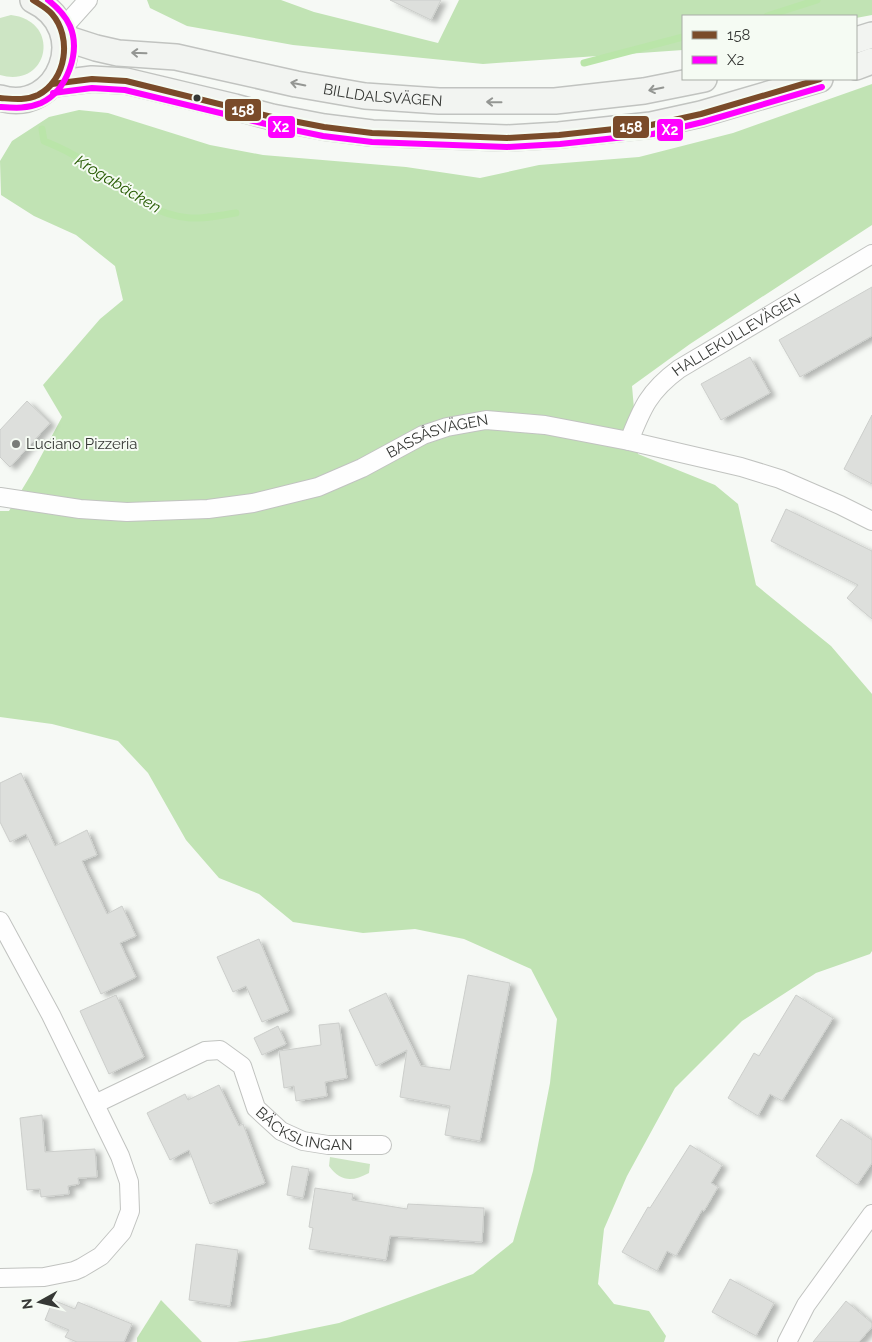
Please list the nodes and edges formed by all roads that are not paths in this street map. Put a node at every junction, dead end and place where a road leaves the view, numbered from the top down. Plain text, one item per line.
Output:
1 (33, 0) edge
2 (88, 0) edge
3 (63, 34) junction
4 (872, 35) edge
5 (857, 40) edge
6 (872, 61) edge
7 (857, 67) edge
8 (699, 80) edge
9 (817, 80) edge
10 (52, 84) junction
11 (12, 99) edge
12 (0, 114) edge
13 (872, 254) edge
14 (629, 441) junction
15 (0, 497) edge
16 (872, 521) edge
17 (0, 921) edge
18 (95, 1104) junction
19 (382, 1145) dead end
20 (872, 1214) edge
21 (0, 1278) edge
22 (787, 1342) edge

1 - 3 street
2 - 3 street
8 -> 3 street, BILLDALSVÄGEN
3 - 10 street
4 - 5 street
6 - 7 street
9 - 10 street
10 - 11 street
11 - 12 street
13 - 14 street, HALLEKULLEVÄGEN
14 - 15 street, BASSÅSVÄGEN
14 - 16 street, BASSÅSVÄGEN
17 - 18 street
18 - 19 street, BÄCKSLINGAN
18 - 21 street
20 - 22 street

